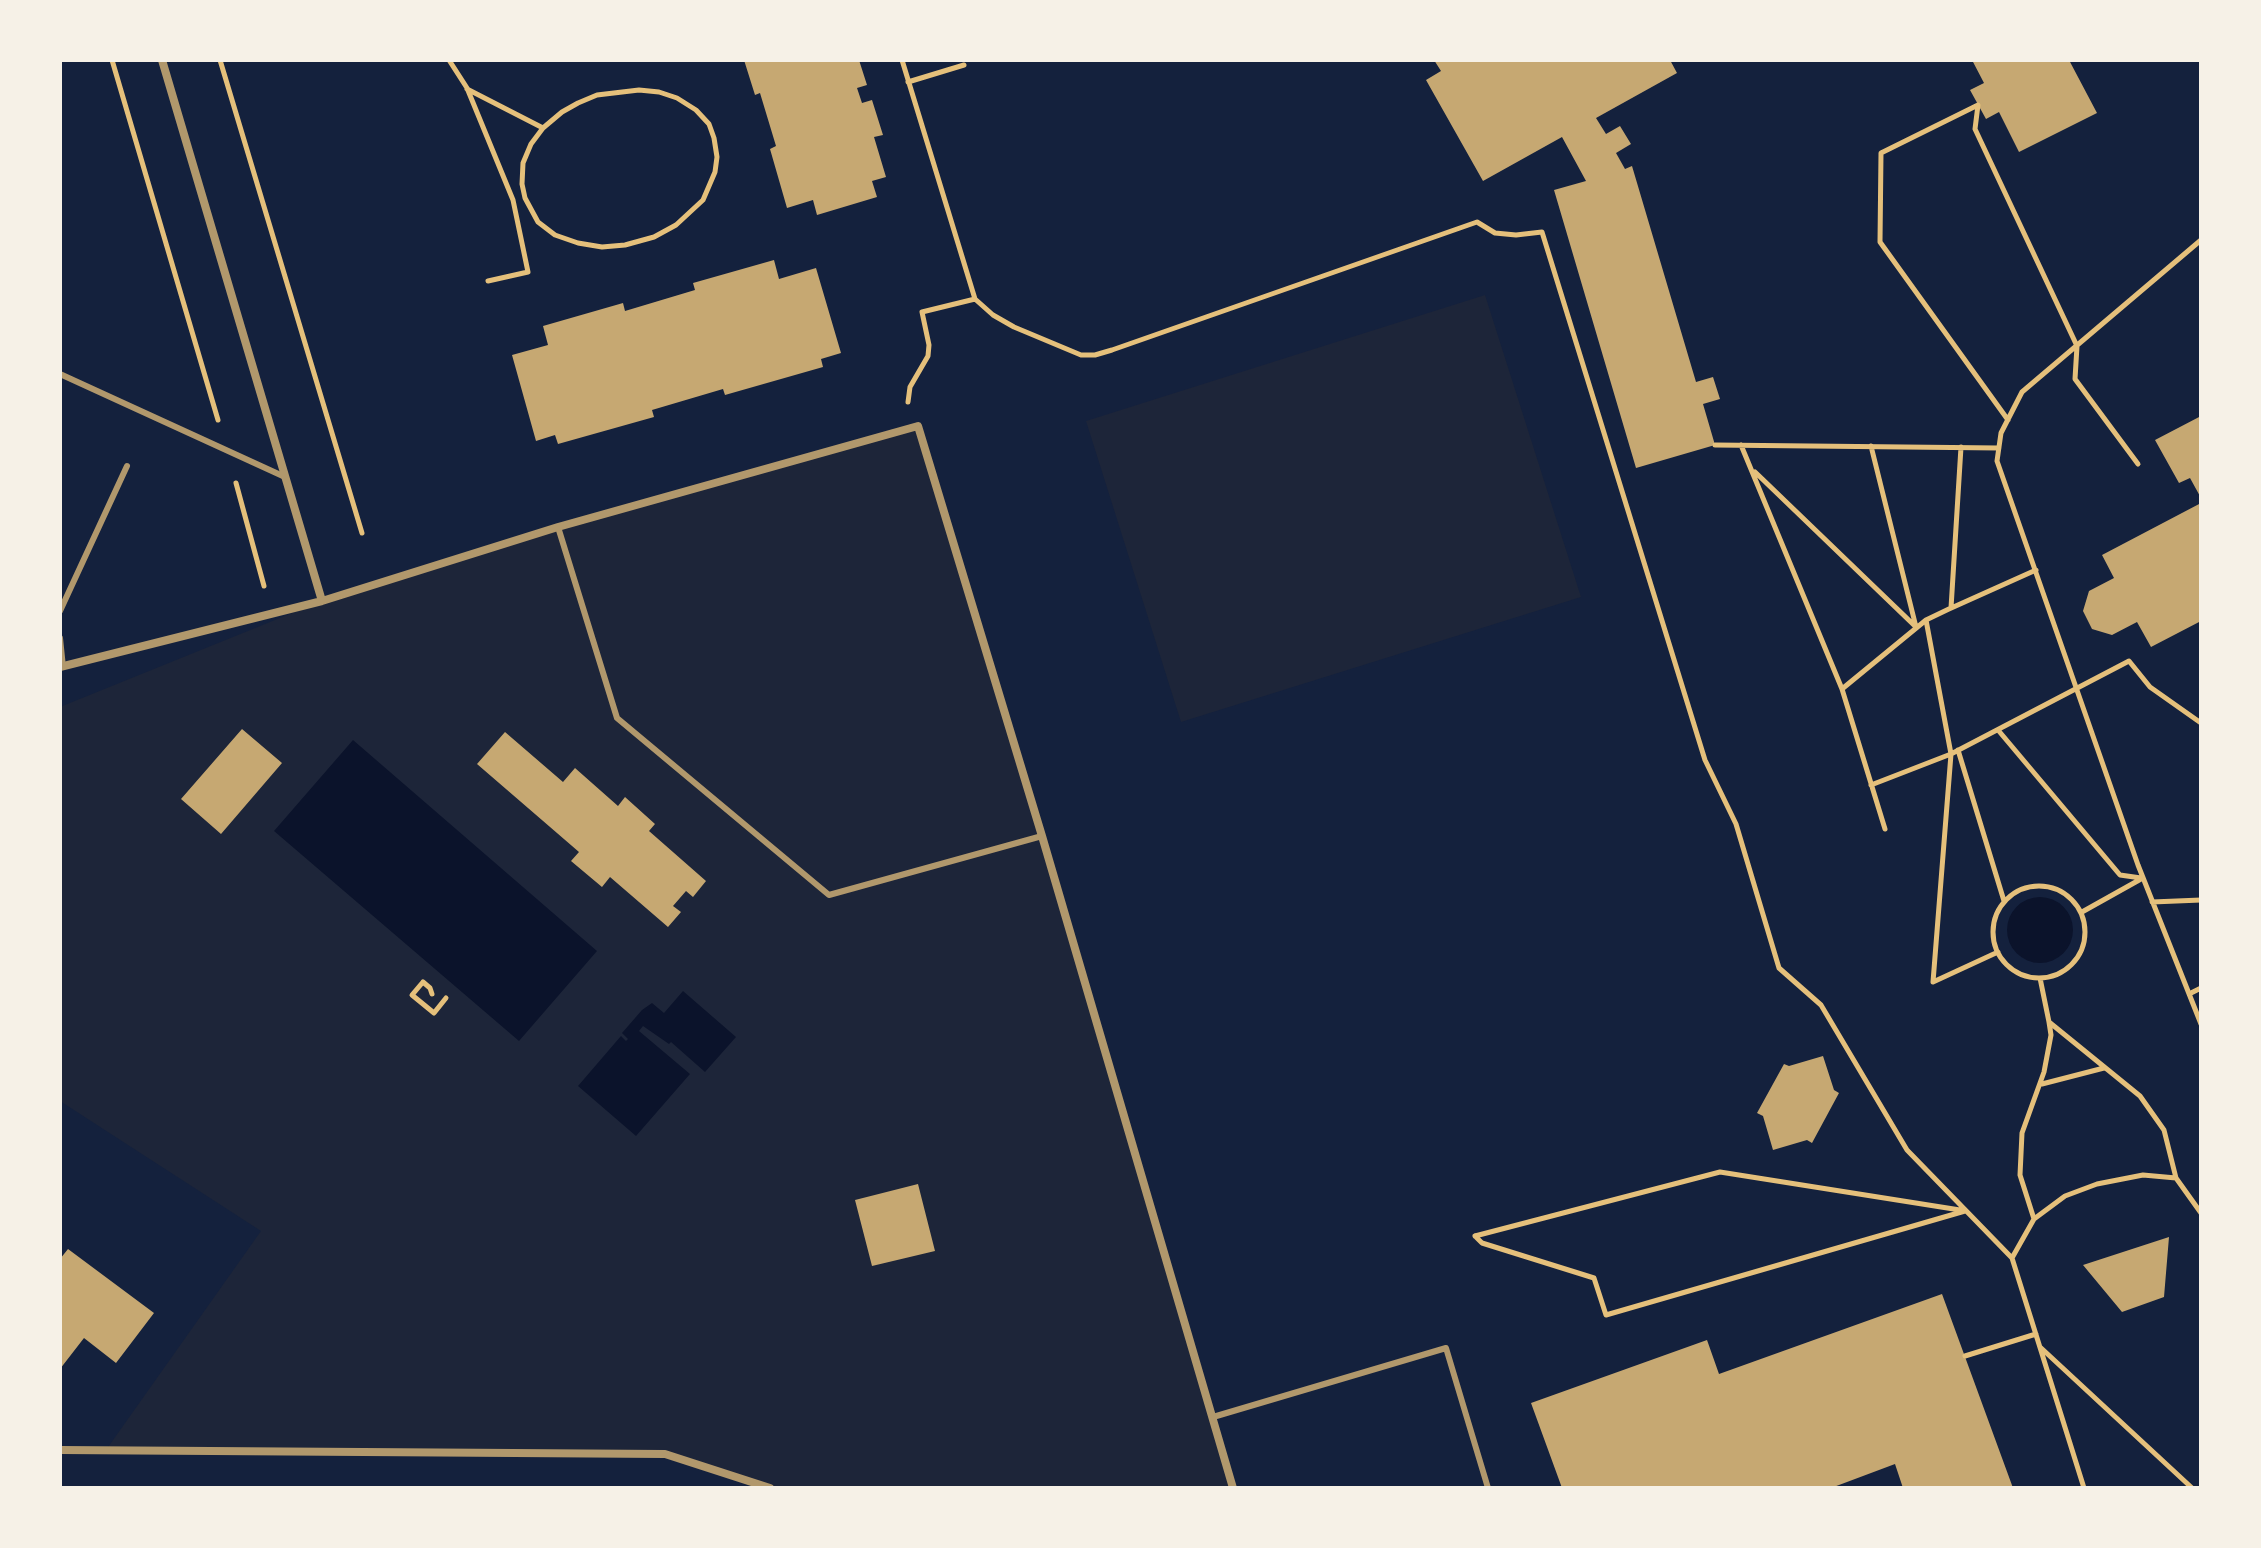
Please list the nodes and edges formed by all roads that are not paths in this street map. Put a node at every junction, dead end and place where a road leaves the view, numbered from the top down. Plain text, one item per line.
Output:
1 (162, 60) edge
2 (60, 374) edge
3 (127, 466) dead end
4 (285, 477) junction
5 (558, 527) junction
6 (322, 601) junction
7 (60, 611) edge
8 (60, 638) edge
9 (61, 667) edge
10 (1042, 836) junction
11 (1213, 1417) junction
12 (60, 1450) edge
13 (770, 1488) edge
14 (1233, 1488) edge
15 (1488, 1488) edge

1 - 4 street
2 - 4 lane
3 - 7 lane
4 - 6 street
5 - 6 street
5 - 10 lane
5 - 10 street
6 - 9 street
8 - 9 lane
10 - 11 street
11 - 14 street
11 - 15 lane
12 - 13 street

